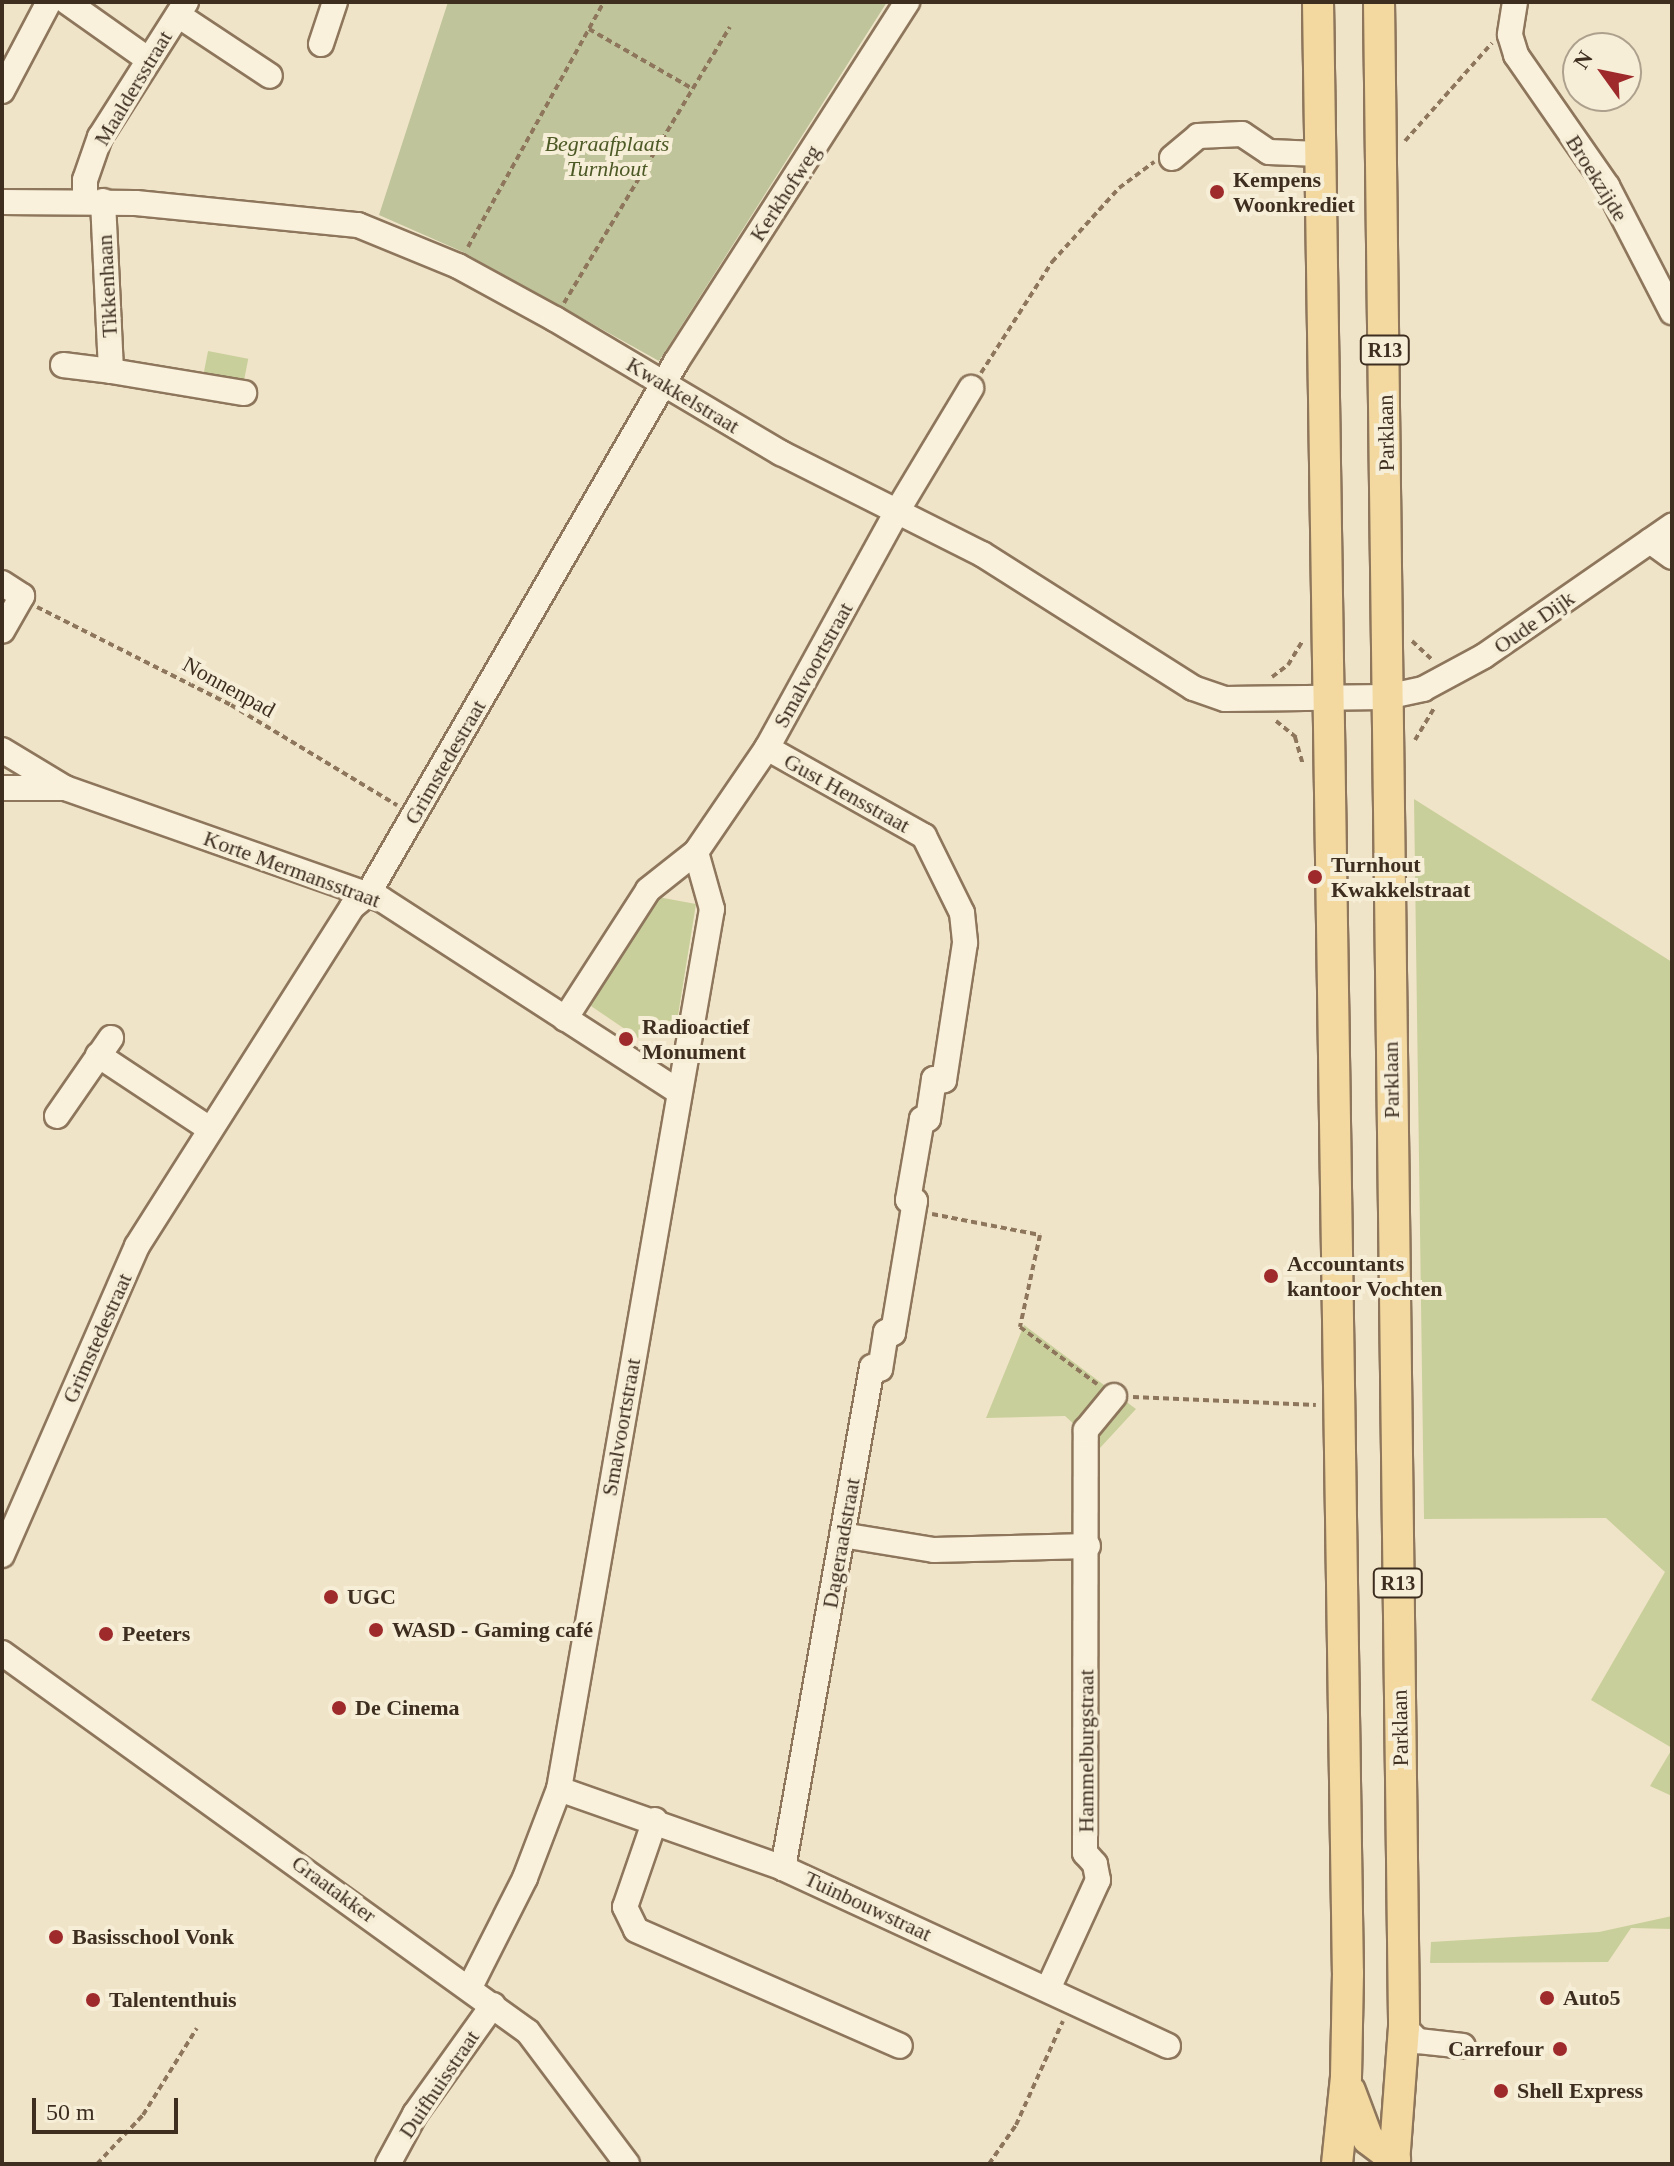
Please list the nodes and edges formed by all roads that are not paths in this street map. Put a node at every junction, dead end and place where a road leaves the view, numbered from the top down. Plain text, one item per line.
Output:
1 (49, 2) edge
2 (67, 2) edge
3 (335, 2) edge
4 (907, 2) edge
5 (1318, 2) edge
6 (1379, 2) edge
7 (1515, 2) edge
8 (179, 13) edge
9 (321, 44) dead end
10 (149, 60) junction
11 (270, 76) dead end
12 (2, 91) edge
13 (1319, 154) junction
14 (1172, 158) road end
15 (94, 201) junction
16 (2, 202) edge
17 (1672, 312) edge
18 (63, 365) dead end
19 (111, 371) junction
20 (665, 385) junction
21 (971, 388) road end
22 (244, 393) dead end
23 (896, 513) junction
24 (1672, 526) edge
25 (1650, 541) junction
26 (1672, 557) edge
27 (11, 591) edge
28 (2, 631) edge
29 (1386, 697) junction
30 (1326, 699) junction
31 (767, 748) junction
32 (2, 750) edge
33 (2, 788) edge
34 (65, 788) junction
35 (696, 852) junction
36 (368, 894) junction
37 (565, 1019) junction
38 (679, 1092) junction
39 (57, 1116) dead end
40 (210, 1129) junction
41 (910, 1235) joint
42 (1114, 1396) road end
43 (842, 1535) junction
44 (1088, 1546) junction
45 (2, 1555) edge
46 (2, 1653) edge
47 (559, 1789) junction
48 (655, 1820) junction
49 (783, 1868) junction
50 (470, 1987) junction
51 (1048, 1989) junction
52 (493, 2005) junction
53 (1404, 2027) junction
54 (900, 2046) dead end
55 (1168, 2046) dead end
56 (1463, 2046) dead end
57 (1346, 2077) junction
58 (1395, 2161) edge
59 (388, 2164) edge
60 (627, 2164) edge
61 (1337, 2164) edge

1 - 12 street
2 - 10 street
3 - 9 street
4 - 20 street, Kerkhofweg
5 - 13 main road, Parklaan / R13
6 - 29 main road, Parklaan / R13
7 - 17 street, Broekzijde
8 - 10 street, Maaldersstraat
8 - 11 street
10 - 15 street, Maaldersstraat
13 - 14 street
13 - 30 main road, Parklaan / R13
15 - 16 street, Kwakkelstraat
15 - 19 street, Tikkenhaan
15 - 20 street, Kwakkelstraat
18 - 19 street, Tikkenhaan
19 - 22 street, Tikkenhaan
20 - 23 street, Kwakkelstraat
20 - 36 street, Grimstedestraat
21 - 23 street, Smalvoortstraat
23 - 30 street, Kwakkelstraat
23 - 31 street, Smalvoortstraat
24 - 25 street, Oude Dijk
25 - 26 street
25 - 29 street, Oude Dijk
27 - 28 street
29 - 30 street, Oude Dijk
29 - 53 main road, Parklaan / R13
30 - 57 main road, Parklaan / R13
31 - 35 street, Smalvoortstraat
31 - 41 street, Gust Hensstraat
32 - 34 street
33 - 34 street, Korte Mermansstraat
34 - 36 street, Korte Mermansstraat
35 - 37 street, Smalvoortstraat
35 - 38 street, Smalvoortstraat
36 - 37 street, Korte Mermansstraat
36 - 40 street, Grimstedestraat
37 - 38 street, Korte Mermansstraat
38 - 47 street, Smalvoortstraat
39 - 40 street
40 - 45 street, Grimstedestraat
41 - 43 street, Dageraadstraat
42 - 44 street, Hammelburgstraat
43 - 44 street
43 - 49 street, Dageraadstraat
44 - 51 street, Hammelburgstraat
46 - 50 street, Graatakker
47 - 48 street, Tuinbouwstraat
47 - 50 street, Smalvoortstraat
48 - 49 street, Tuinbouwstraat
48 - 54 street
49 - 51 street, Tuinbouwstraat
50 - 52 street, Graatakker
51 - 55 street, Tuinbouwstraat
52 - 59 street, Duifhuisstraat
52 - 60 street, Graatakker
53 - 56 street
53 - 58 main road, Parklaan / R13
57 - 58 main road, Parklaan
57 - 61 main road, Parklaan / R13

